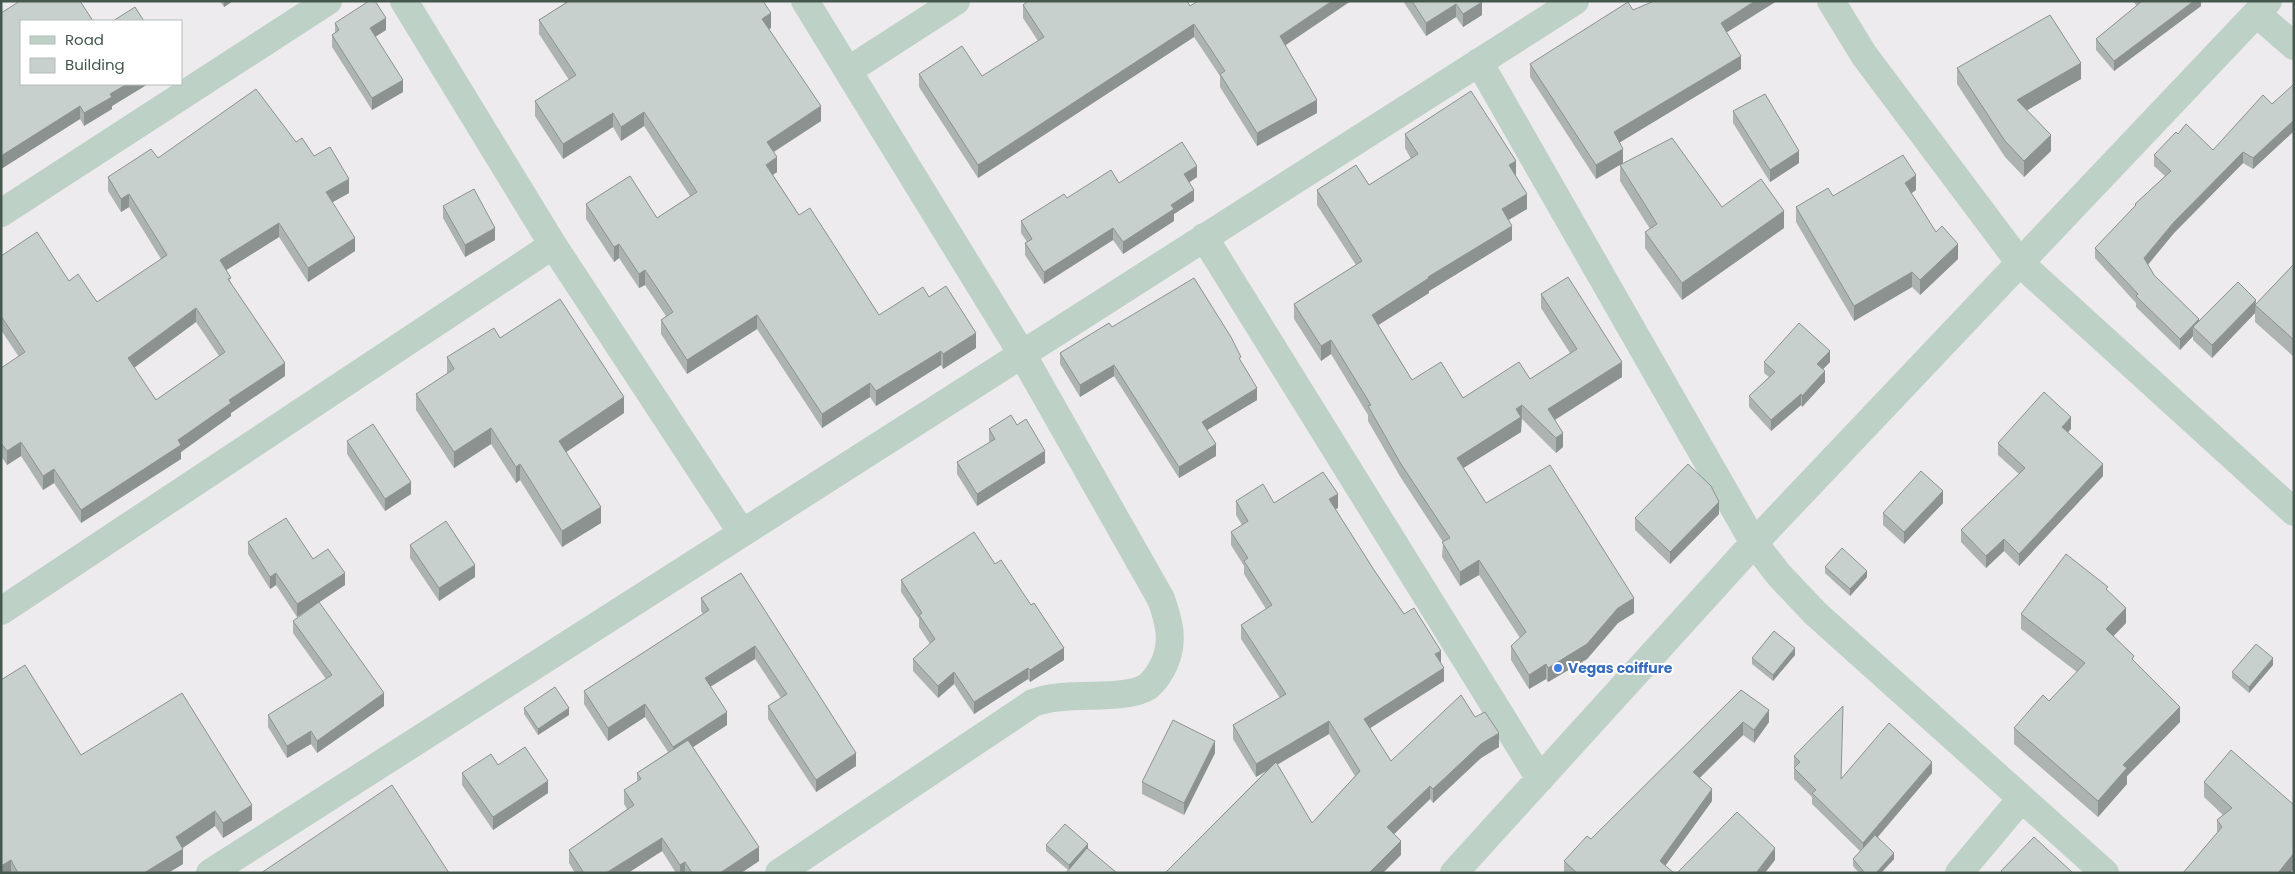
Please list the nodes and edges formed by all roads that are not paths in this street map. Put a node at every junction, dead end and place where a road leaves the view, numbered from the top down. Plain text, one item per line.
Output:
1 (328, 1) edge
2 (404, 1) edge
3 (805, 1) edge
4 (956, 1) edge
5 (1575, 1) edge
6 (1830, 1) edge
7 (2263, 7) edge
8 (2294, 46) edge
9 (1479, 62) junction
10 (849, 70) junction
11 (1, 213) edge
12 (1204, 237) junction
13 (554, 245) junction
14 (2020, 263) junction
15 (1022, 354) junction
16 (2294, 512) edge
17 (742, 533) junction
18 (1754, 543) junction
19 (1, 611) edge
20 (1540, 779) junction
21 (2021, 799) junction
22 (210, 873) edge
23 (779, 873) edge
24 (1454, 873) edge
25 (1959, 873) edge
26 (2105, 873) edge

1 - 11 street
2 - 13 street
3 - 10 street
4 - 10 street
5 - 9 street
6 - 14 street
7 - 8 street
7 - 14 street
9 - 12 street
9 - 18 street
10 - 15 street
12 - 15 street
12 - 20 street
13 - 17 street
13 - 19 street
14 - 16 street
14 - 18 street
15 - 17 street
15 - 23 street
17 - 22 street
18 - 20 street
18 - 21 street
20 - 24 street
21 - 25 street
21 - 26 street

